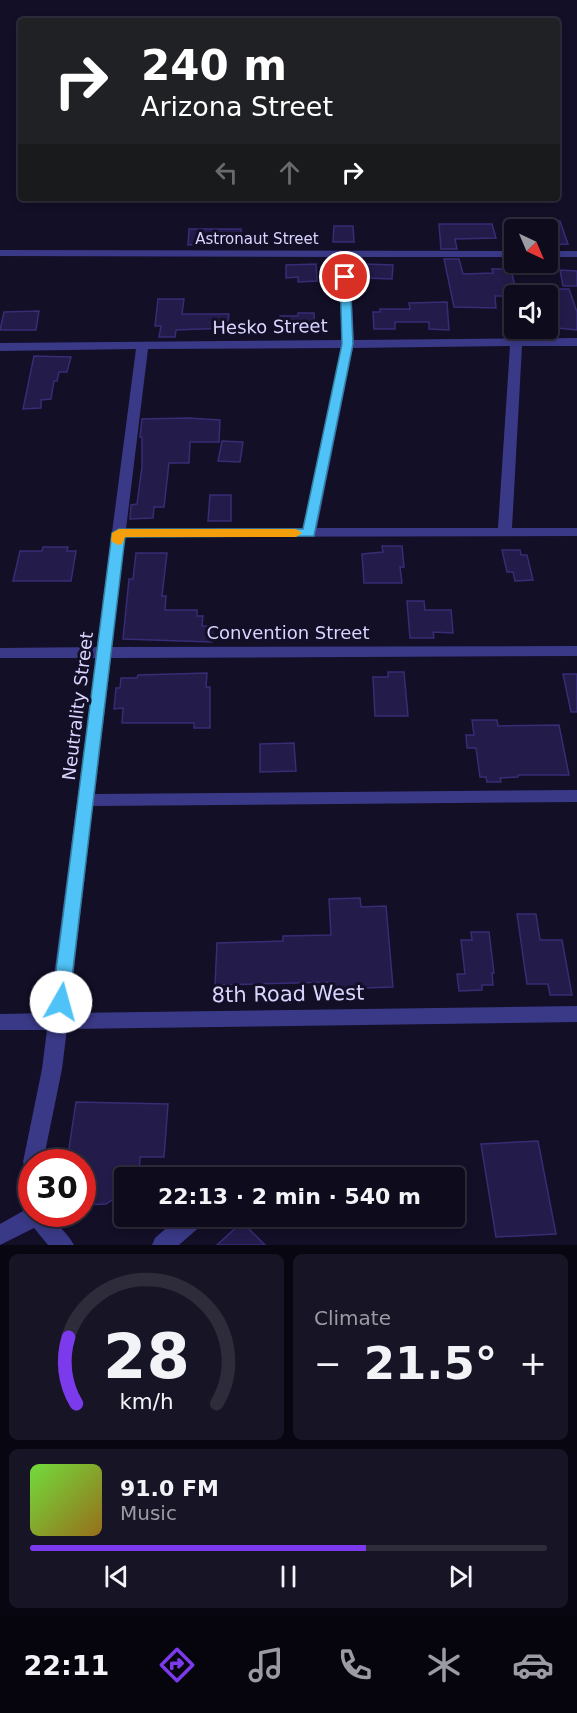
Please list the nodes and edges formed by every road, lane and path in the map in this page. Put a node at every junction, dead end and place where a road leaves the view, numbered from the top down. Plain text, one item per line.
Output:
1 (0, 253) edge
2 (344, 254) junction
3 (504, 254) edge
4 (558, 254) edge
5 (577, 254) edge
6 (577, 342) edge
7 (516, 343) junction
8 (348, 344) junction
9 (142, 346) junction
10 (0, 347) edge
11 (505, 532) junction
12 (577, 532) edge
13 (119, 533) junction
14 (309, 533) junction
15 (577, 651) edge
16 (0, 653) edge
17 (104, 654) junction
18 (577, 796) edge
19 (87, 800) junction
20 (577, 1014) edge
21 (0, 1022) edge
22 (58, 1022) junction
23 (36, 1149) edge
24 (18, 1225) edge
25 (45, 1227) edge
26 (183, 1227) edge
27 (0, 1235) edge
28 (63, 1245) edge
29 (163, 1245) edge

1 - 2 street, Astronaut Street
2 - 3 street, Astronaut Street
2 - 8 street
4 - 5 street
6 - 7 street, Hesko Street
7 - 8 street, Hesko Street
7 - 11 street
8 - 9 street, Hesko Street
8 - 14 street
9 - 10 street, Hesko Street
9 - 13 street, Neutrality Street
11 - 12 street
11 - 14 street
13 - 14 street
13 - 17 street, Neutrality Street
15 - 17 street, Convention Street
16 - 17 street, Convention Street
17 - 19 street, Neutrality Street
18 - 19 street
19 - 22 street, Neutrality Street
20 - 22 street, 8th Road West
21 - 22 street, 8th Road West
22 - 23 street, Neutrality Street
24 - 27 street
25 - 28 street
26 - 29 street

